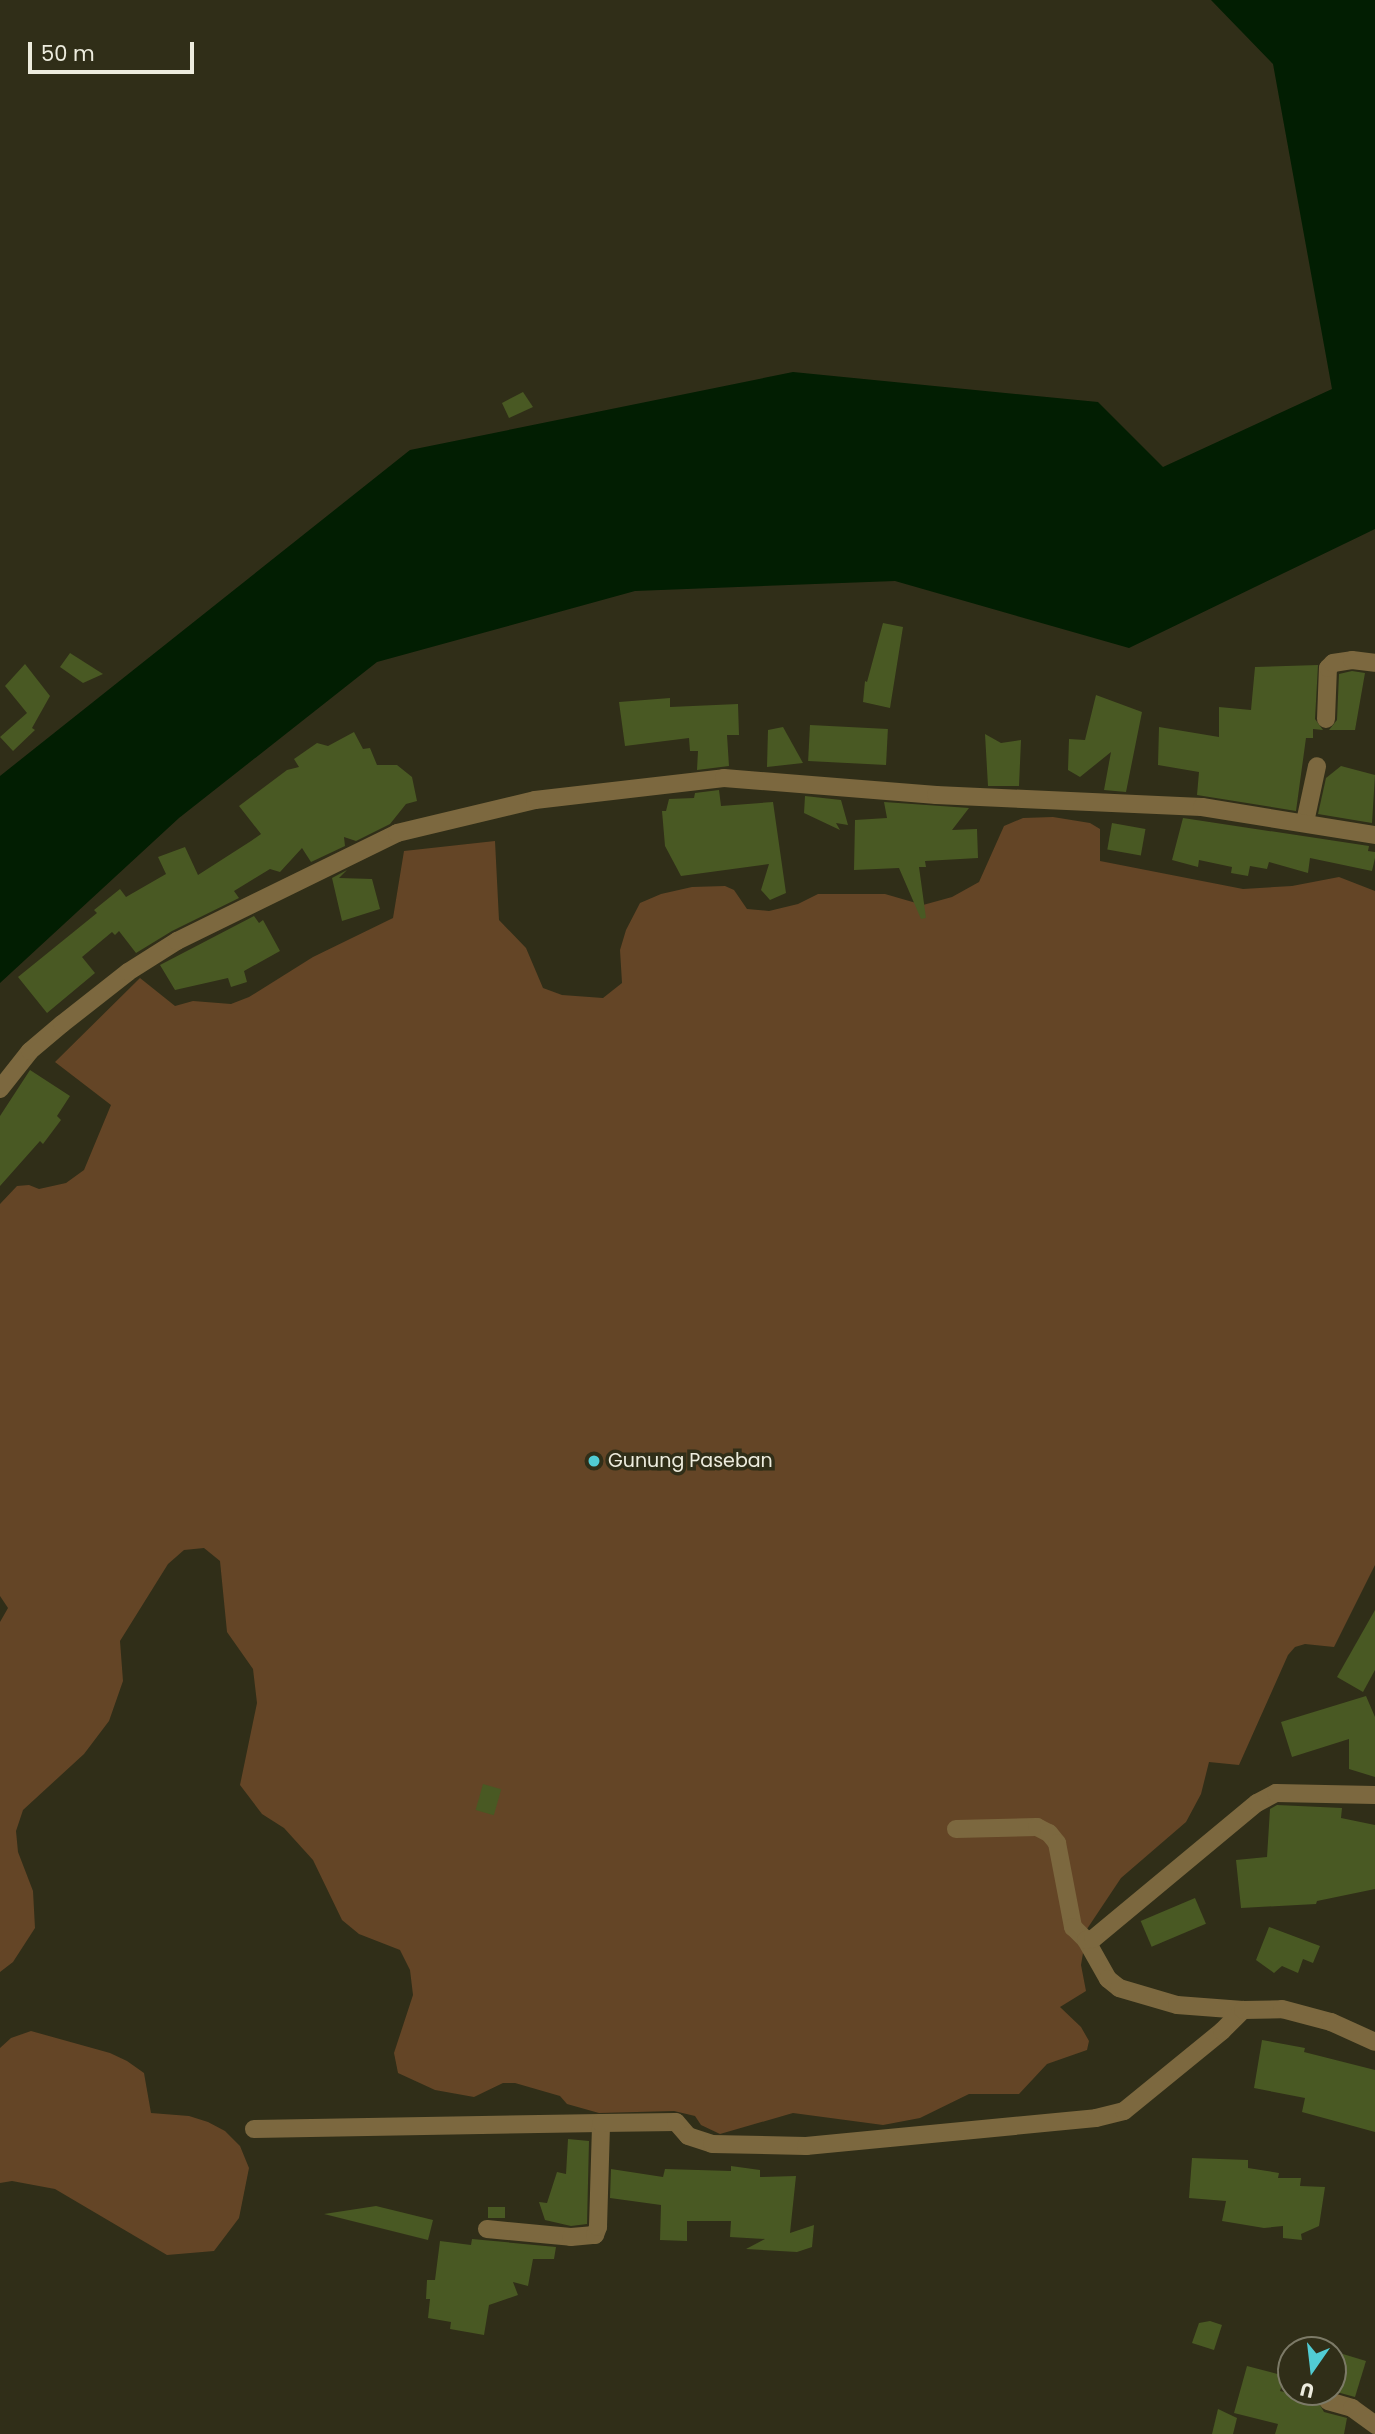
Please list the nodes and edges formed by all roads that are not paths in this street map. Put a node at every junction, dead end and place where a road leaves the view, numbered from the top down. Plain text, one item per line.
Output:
1 (1375, 663) edge
2 (1326, 719) dead end
3 (1317, 766) dead end
4 (1305, 822) junction
5 (1375, 835) edge
6 (0, 1089) edge
7 (1375, 1795) edge
8 (956, 1829) dead end
9 (1086, 1940) junction
10 (1243, 2010) junction
11 (1375, 2042) edge
12 (601, 2123) junction
13 (254, 2129) dead end
14 (487, 2229) dead end
15 (1345, 2406) edge
16 (1375, 2425) edge

1 - 2 street
3 - 4 street
4 - 5 street
4 - 6 street
7 - 9 street
8 - 9 street
9 - 10 street
10 - 11 street
10 - 12 street
12 - 13 street
12 - 14 street
15 - 16 street

